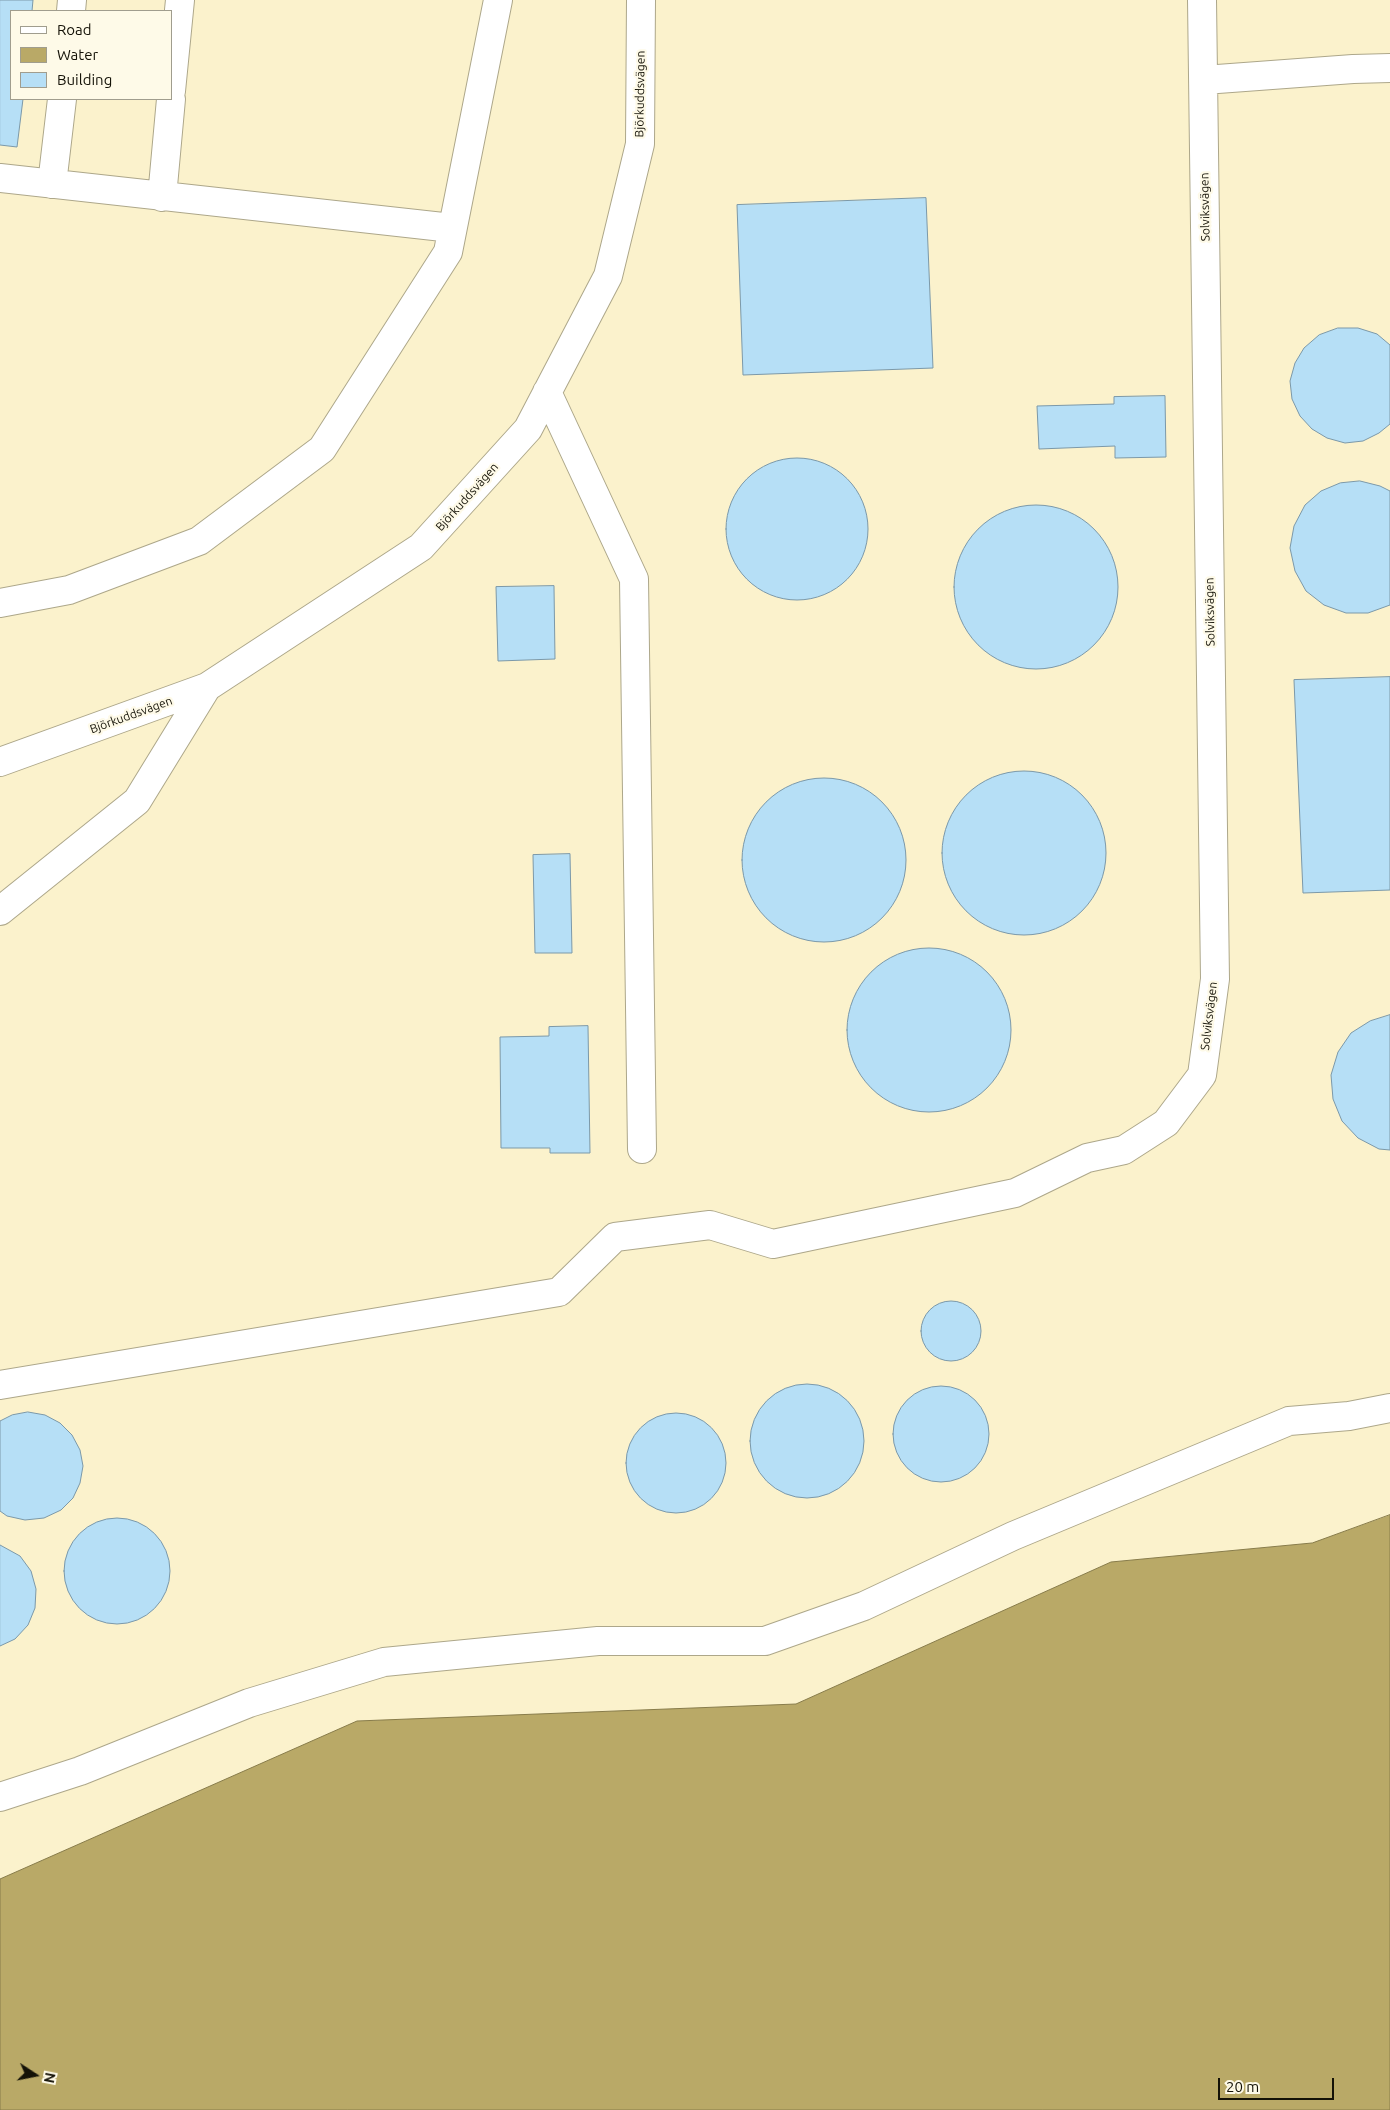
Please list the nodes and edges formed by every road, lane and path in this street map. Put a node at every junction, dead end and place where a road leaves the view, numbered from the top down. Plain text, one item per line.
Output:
1 (180, 0) edge
2 (498, 0) edge
3 (641, 0) edge
4 (1202, 0) edge
5 (1390, 68) edge
6 (1204, 80) junction
7 (172, 81) edge
8 (62, 100) edge
9 (170, 100) edge
10 (0, 178) edge
11 (52, 184) junction
12 (162, 197) junction
13 (452, 228) junction
14 (547, 392) junction
15 (0, 602) edge
16 (207, 687) junction
17 (0, 762) edge
18 (0, 911) edge
19 (642, 1149) dead end
20 (0, 1385) edge
21 (1390, 1408) edge
22 (0, 1797) edge

1 - 7 street
2 - 13 street
3 - 14 street, Björkuddsvägen
4 - 6 street, Solviksvägen
5 - 6 street
6 - 20 street, Solviksvägen
8 - 11 street
9 - 12 street
10 - 11 street
11 - 12 street
12 - 13 street
13 - 15 street
14 - 16 street, Björkuddsvägen
14 - 19 street
16 - 17 street, Björkuddsvägen
16 - 18 street
21 - 22 street

